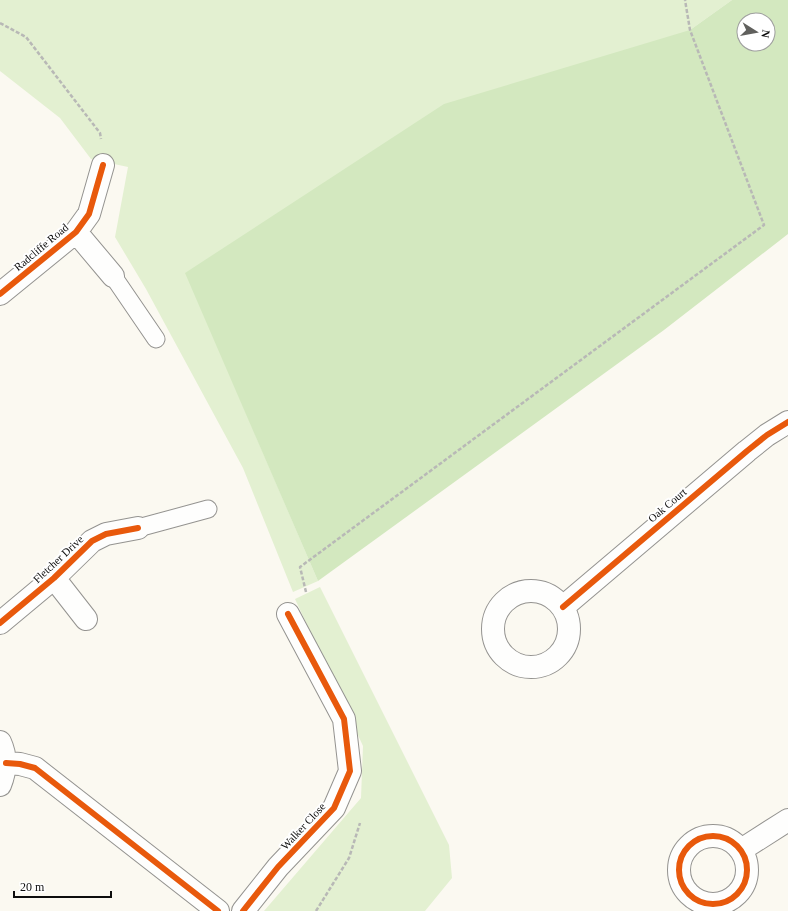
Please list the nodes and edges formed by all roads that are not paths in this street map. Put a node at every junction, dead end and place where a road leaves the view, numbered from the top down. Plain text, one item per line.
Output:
1 (102, 165) road end
2 (76, 232) junction
3 (113, 276) joint
4 (0, 294) edge
5 (156, 339) dead end
6 (788, 422) edge
7 (208, 509) dead end
8 (138, 528) joint
9 (54, 578) junction
10 (563, 607) dead end
11 (288, 614) dead end
12 (86, 619) dead end
13 (0, 623) edge
14 (0, 742) edge
15 (6, 763) junction
16 (0, 785) edge
17 (788, 820) edge
18 (741, 850) dead end
19 (218, 911) edge
20 (243, 911) edge

1 - 2 street, Radcliffe Road
2 - 3 street
2 - 4 street, Radcliffe Road
3 - 5 lane
6 - 10 street, Oak Court
7 - 8 lane
8 - 9 street, Fletcher Drive
9 - 12 street, Fletcher Drive
9 - 13 street, Fletcher Drive
11 - 20 street, Walker Close
14 - 15 street
15 - 16 street
15 - 19 street
17 - 18 street

